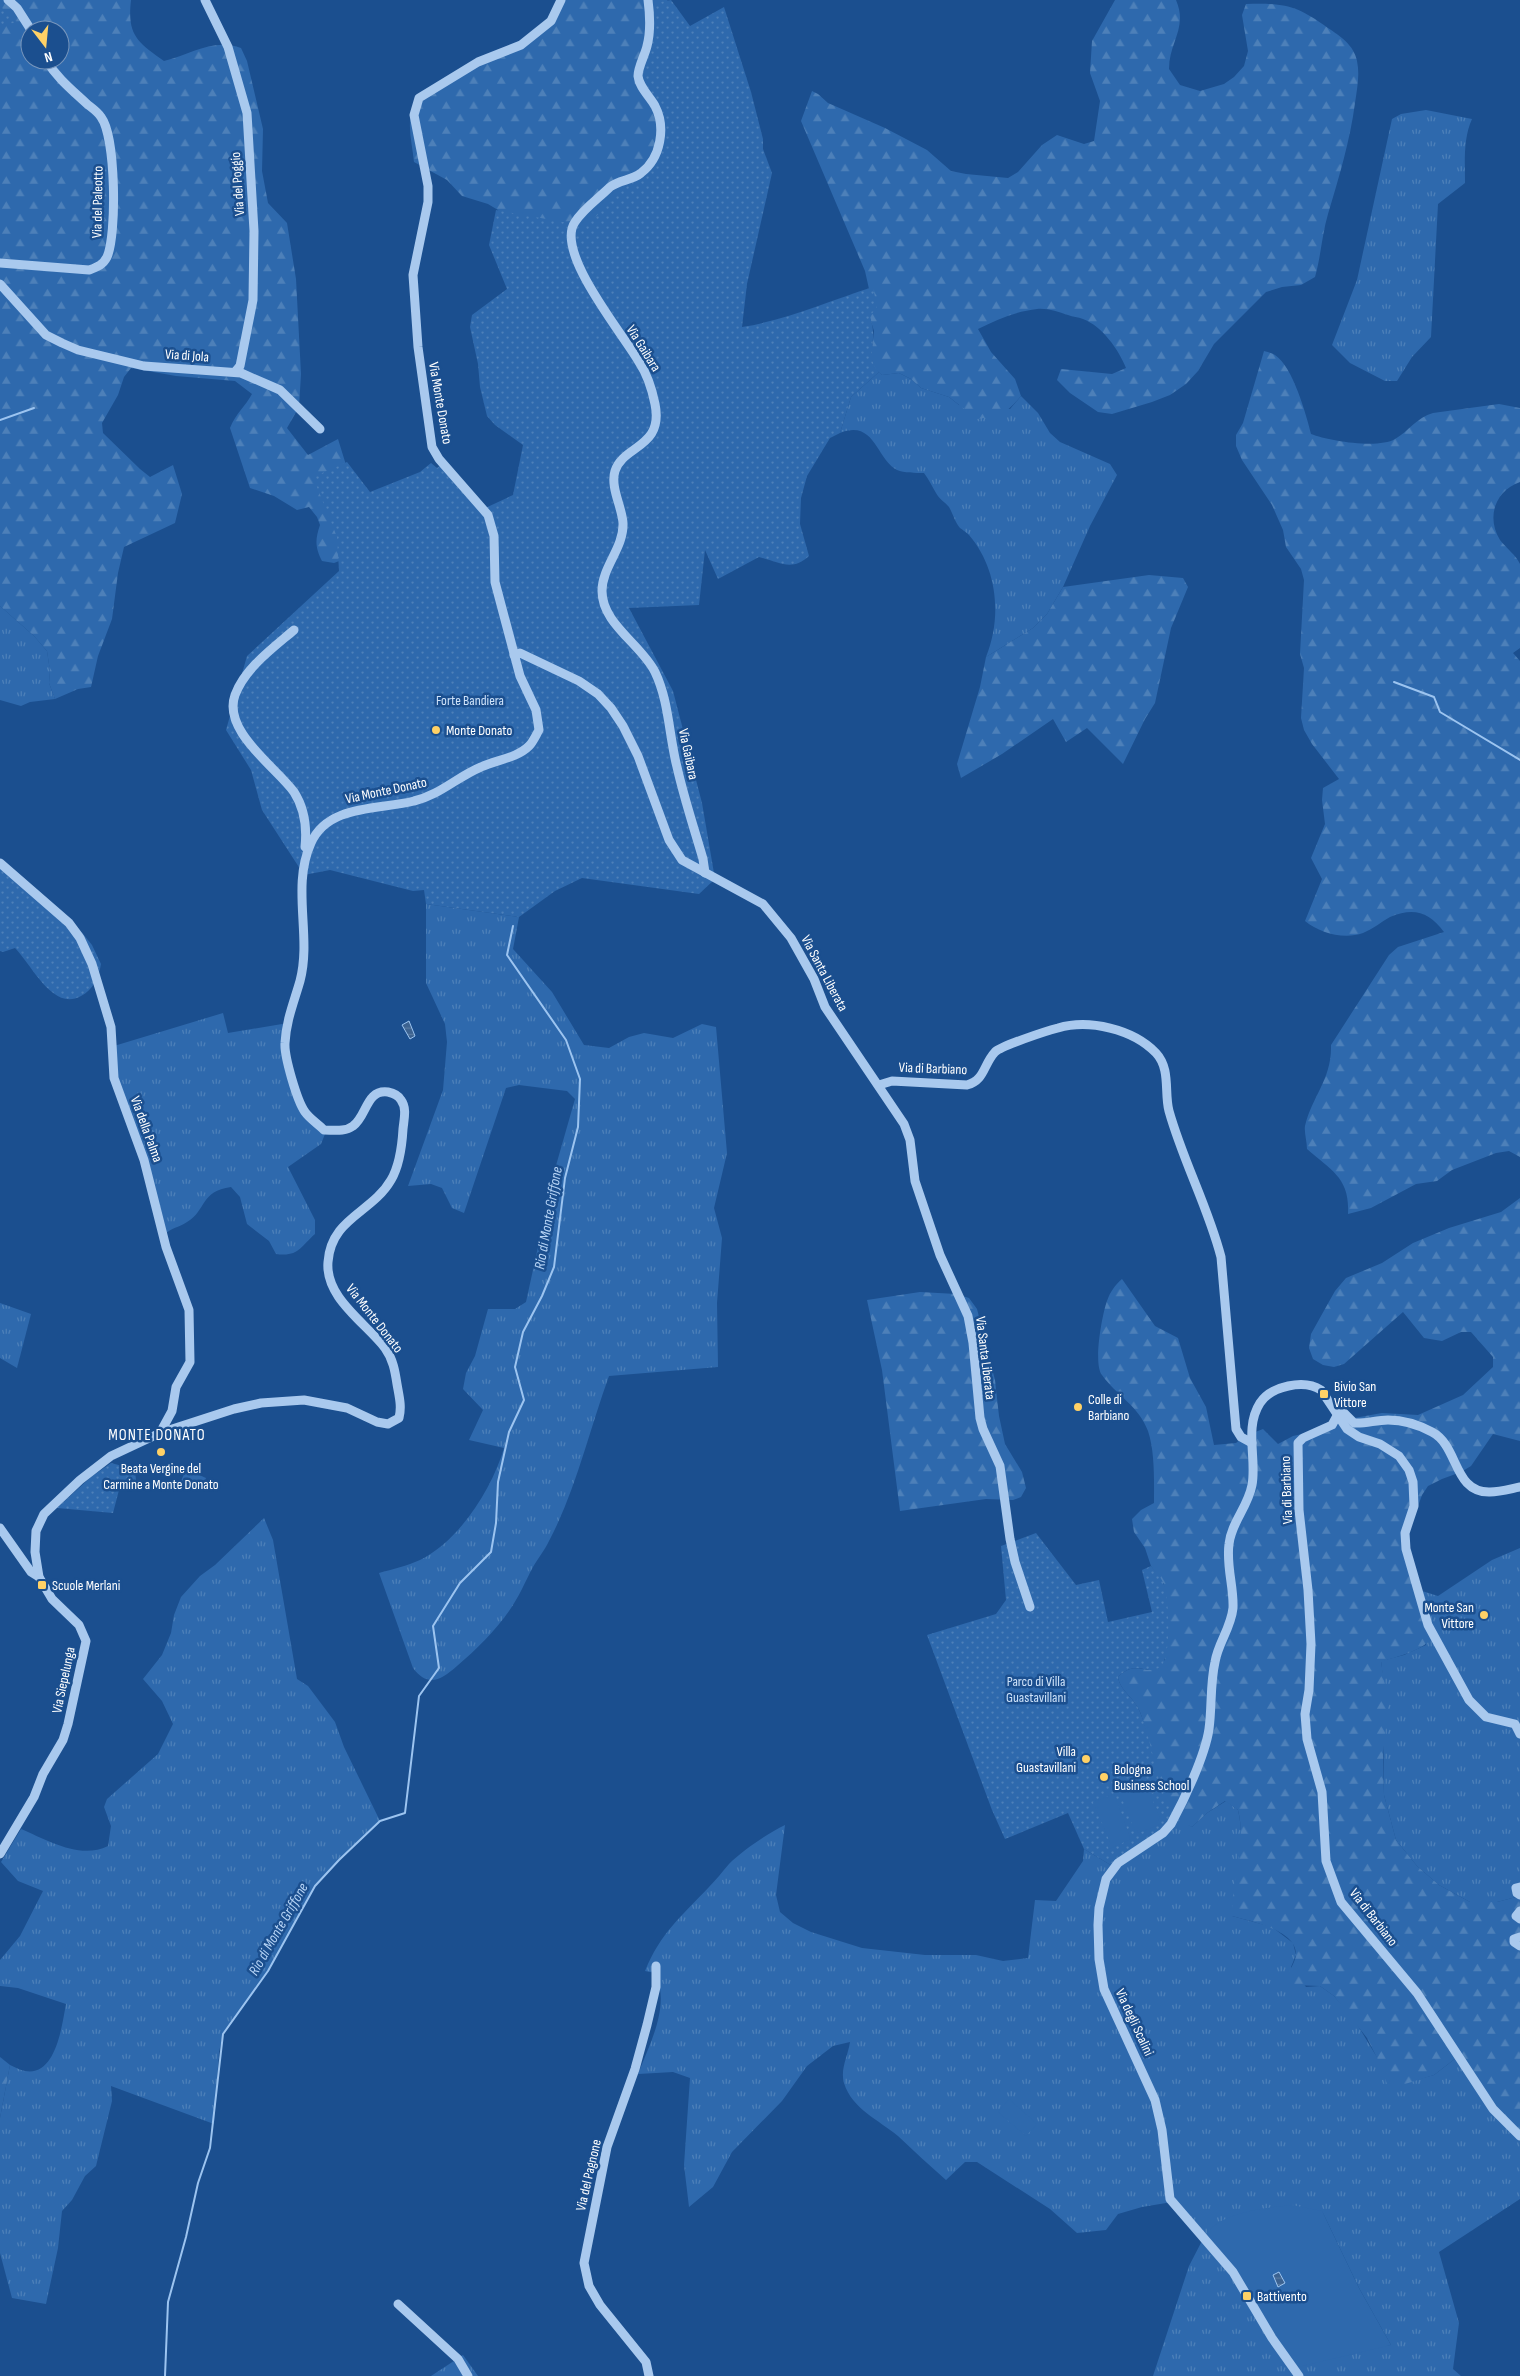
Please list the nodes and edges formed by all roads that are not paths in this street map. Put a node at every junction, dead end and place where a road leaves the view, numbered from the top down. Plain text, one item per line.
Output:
1 (8, 0) edge
2 (205, 0) edge
3 (561, 0) edge
4 (648, 0) edge
5 (25, 20) edge
6 (52, 70) edge
7 (0, 263) edge
8 (0, 284) edge
9 (235, 372) junction
10 (320, 429) dead end
11 (294, 630) dead end
12 (514, 655) junction
13 (0, 863) edge
14 (304, 864) junction
15 (705, 873) junction
16 (879, 1085) junction
17 (1338, 1414) junction
18 (160, 1433) junction
19 (138, 1442) joint
20 (1252, 1443) junction
21 (1520, 1487) edge
22 (0, 1528) edge
23 (39, 1577) junction
24 (1030, 1607) dead end
25 (1520, 1734) edge
26 (0, 1854) edge
27 (1520, 1887) edge
28 (1520, 1895) edge
29 (1520, 1911) edge
30 (1520, 1919) edge
31 (1520, 1937) edge
32 (1520, 1946) edge
33 (656, 1966) dead end
34 (1520, 2136) edge
35 (398, 2304) dead end
36 (468, 2376) edge
37 (649, 2376) edge
38 (1299, 2376) edge

1 - 5 street
2 - 9 street, Via del Poggio
3 - 12 street, Via Monte Donato
4 - 15 street, Via Gaibara
6 - 7 street, Via del Paleotto
8 - 9 street, Via di Jola
9 - 10 street, Via di Jola
11 - 14 street, Via Monte Donato
12 - 14 street, Via Monte Donato
12 - 15 street, Via Santa Liberata
13 - 18 street, Via della Palma
14 - 18 street, Via Monte Donato
15 - 16 street, Via Santa Liberata
16 - 20 street, Via di Barbiano
16 - 24 street, Via Santa Liberata
17 - 20 street
17 - 21 street
17 - 25 street
17 - 34 street, Via di Barbiano
18 - 19 street, Via Monte Donato
19 - 23 street, Via Siepelunga
20 - 38 street, Via degli Scalini
22 - 23 street
23 - 26 street, Via Siepelunga
27 - 28 street
29 - 30 street
31 - 32 street
33 - 37 street, Via del Pagnone
35 - 36 street

